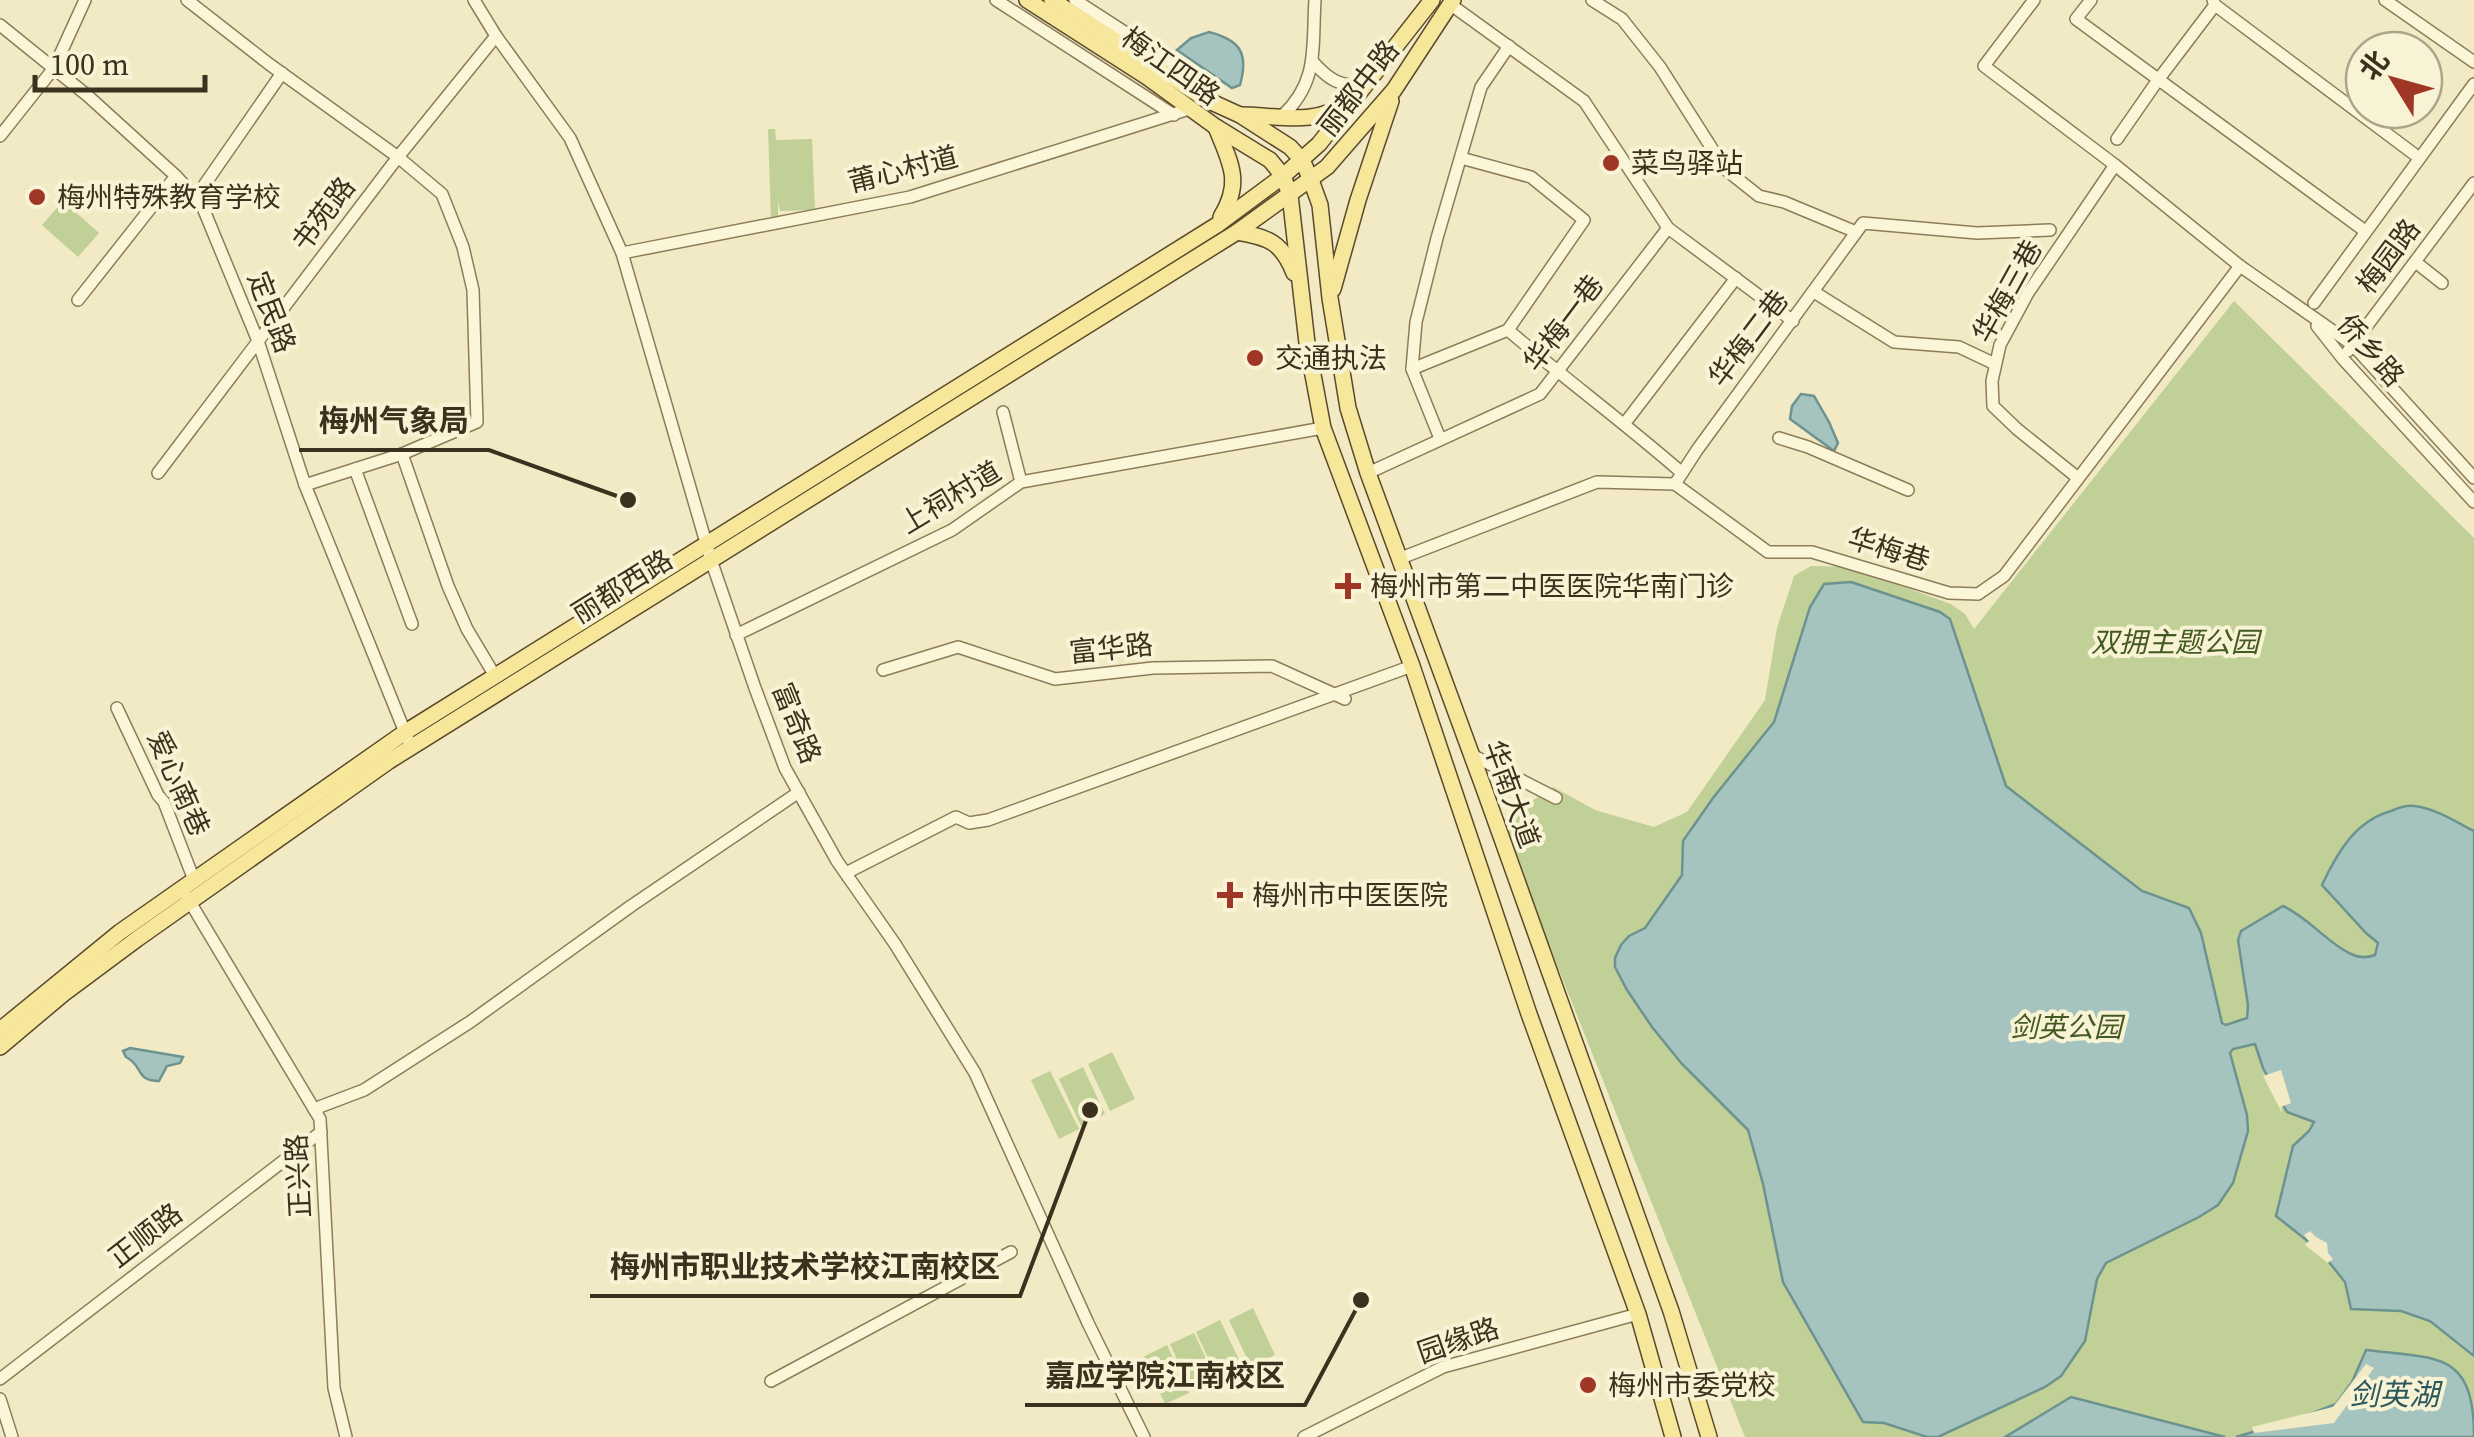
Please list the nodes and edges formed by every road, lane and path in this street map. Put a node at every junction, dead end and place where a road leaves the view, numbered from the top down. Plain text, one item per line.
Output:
1 (84, 0) edge
2 (187, 0) edge
3 (474, 0) edge
4 (996, 0) edge
5 (1027, 0) edge
6 (1052, 0) edge
7 (1075, 0) edge
8 (1315, 0) edge
9 (1432, 0) edge
10 (1592, 0) edge
11 (2034, 0) edge
12 (2091, 0) edge
13 (2385, 0) edge
14 (1452, 2) edge
15 (2214, 3) edge
16 (0, 25) edge
17 (496, 36) junction
18 (1509, 46) junction
19 (1312, 62) junction
20 (2474, 62) edge
21 (54, 68) junction
22 (282, 73) junction
23 (2158, 80) junction
24 (2474, 84) edge
25 (1365, 87) junction
26 (1394, 90) junction
27 (1207, 100) junction
28 (1182, 112) junction
29 (1240, 115) junction
30 (1282, 116) junction
31 (1216, 127) junction
32 (0, 136) edge
33 (2117, 140) dead end
34 (2414, 154) dead end
35 (398, 157) junction
36 (1461, 158) junction
37 (1302, 160) junction
38 (2115, 166) junction
39 (176, 176) junction
40 (1283, 176) junction
41 (1311, 180) junction
42 (2474, 183) edge
43 (1290, 194) junction
44 (196, 197) junction
45 (1217, 224) junction
46 (1860, 227) junction
47 (1668, 228) junction
48 (2050, 230) dead end
49 (2365, 231) junction
50 (1237, 232) junction
51 (622, 253) junction
52 (2418, 264) dead end
53 (2240, 266) junction
54 (1736, 278) junction
55 (2442, 284) dead end
56 (1300, 288) junction
57 (1814, 292) junction
58 (1330, 298) junction
59 (78, 300) dead end
60 (2311, 309) junction
61 (1793, 321) junction
62 (1508, 330) junction
63 (258, 341) junction
64 (2353, 345) junction
65 (2343, 359) junction
66 (1995, 364) junction
67 (1412, 369) junction
68 (1556, 372) junction
69 (1003, 412) dead end
70 (1625, 423) junction
71 (1322, 428) junction
72 (1439, 436) dead end
73 (1779, 438) dead end
74 (402, 454) junction
75 (356, 469) junction
76 (158, 473) dead end
77 (1368, 473) junction
78 (1678, 478) junction
79 (2078, 478) junction
80 (2474, 478) edge
81 (1021, 482) junction
82 (305, 484) junction
83 (1908, 490) dead end
84 (2474, 502) edge
85 (709, 552) junction
86 (1401, 558) junction
87 (412, 624) dead end
88 (736, 636) junction
89 (1412, 666) junction
90 (883, 670) dead end
91 (495, 676) junction
92 (1344, 699) dead end
93 (117, 708) dead end
94 (1461, 726) junction
95 (1436, 737) junction
96 (407, 740) junction
97 (1472, 755) junction
98 (799, 792) junction
99 (1556, 798) dead end
100 (846, 873) junction
101 (188, 890) junction
102 (0, 1030) edge
103 (0, 1047) edge
104 (314, 1109) junction
105 (320, 1132) junction
106 (1011, 1252) dead end
107 (1638, 1314) junction
108 (0, 1378) edge
109 (771, 1381) dead end
110 (0, 1399) edge
111 (12, 1437) edge
112 (346, 1437) edge
113 (1144, 1437) edge
114 (1304, 1437) edge
115 (1673, 1437) edge
116 (1709, 1437) edge

1 - 21 street
2 - 22 street
3 - 17 street, 富奇路
4 - 28 street
5 - 28 main road, 梅江四路
6 - 27 main road, 梅江四路
7 - 27 street
8 - 19 street
9 - 25 main road, 丽都中路
10 - 46 street
11 - 38 street
12 - 23 street
13 - 20 street
14 - 18 street
14 - 26 main road, 丽都中路
15 - 23 street
15 - 34 street
16 - 21 street, 定民路
17 - 35 street, 书苑路
17 - 51 street, 富奇路
18 - 36 street
18 - 47 street
19 - 25 street
19 - 30 street
21 - 32 street
21 - 39 street, 定民路
22 - 35 street
22 - 44 street
23 - 33 street
23 - 49 street
24 - 49 street
25 - 30 main road
25 - 37 main road, 丽都中路
26 - 41 main road, 丽都中路
26 - 58 main road
27 - 29 main road, 梅江四路
28 - 31 main road, 梅江四路
28 - 51 street, 莆心村道
29 - 30 main road
29 - 37 main road, 梅江四路
31 - 40 main road, 梅江四路
31 - 45 main road
35 - 63 street, 书苑路
35 - 74 street
36 - 62 street
36 - 67 street
37 - 40 main road, 丽都中路
37 - 41 main road, 华南大道
38 - 53 street
38 - 66 street, 华梅三巷
39 - 44 street, 定民路
39 - 59 street
40 - 43 main road, 华南大道
40 - 45 main road, 丽都西路
41 - 43 main road, 丽都中路
41 - 58 main road, 华南大道
42 - 64 street, 梅园路
43 - 50 main road, 丽都西路
43 - 56 main road, 华南大道
44 - 63 street, 定民路
45 - 85 main road, 丽都西路
46 - 48 street
46 - 57 street, 华梅二巷
47 - 54 street
47 - 68 street, 华梅一巷
49 - 60 street
50 - 56 main road
50 - 85 main road, 丽都西路
51 - 85 street, 富奇路
52 - 55 street
53 - 60 street
53 - 79 street, 华梅巷
54 - 61 street
54 - 70 street
56 - 71 main road, 华南大道
57 - 61 street, 华梅二巷
57 - 66 street
58 - 77 main road, 华南大道
60 - 64 street, 侨乡路
60 - 65 street, 侨乡路
61 - 78 street, 华梅二巷
62 - 67 street
62 - 68 street, 华梅巷
63 - 76 street, 书苑路
63 - 82 street, 定民路
64 - 65 street, 梅园路
64 - 80 street, 侨乡路
65 - 84 street, 侨乡路
66 - 79 street, 华梅三巷
67 - 72 street
68 - 70 street, 华梅巷
68 - 77 street, 华梅一巷
69 - 81 street
70 - 78 street, 华梅巷
71 - 81 street, 上祠村道
71 - 89 main road, 华南大道
73 - 83 street
74 - 75 street
74 - 91 street
75 - 82 street
75 - 87 street
77 - 86 main road, 华南大道
78 - 79 street, 华梅巷
78 - 86 street
81 - 88 street, 上祠村道
82 - 96 street, 定民路
85 - 88 street, 富奇路
85 - 91 main road, 丽都西路
85 - 96 main road, 丽都西路
86 - 94 main road, 华南大道
88 - 98 street, 富奇路
89 - 95 main road, 华南大道
89 - 100 street
90 - 92 street, 富华路
91 - 96 main road, 丽都西路
93 - 101 street, 爱心南巷
94 - 95 main road
94 - 97 main road, 华南大道
95 - 107 main road, 华南大道
96 - 101 main road, 丽都西路
97 - 99 street
97 - 116 main road, 华南大道
98 - 100 street, 富奇路
98 - 104 street
100 - 113 street, 富奇路
101 - 102 main road, 丽都西路
101 - 103 main road, 丽都西路
101 - 104 street, 正兴路
104 - 105 street, 正兴路
105 - 108 street, 正顺路
105 - 112 street, 正兴路
106 - 109 street
107 - 114 street, 园缘路
107 - 115 main road, 华南大道
110 - 111 street

